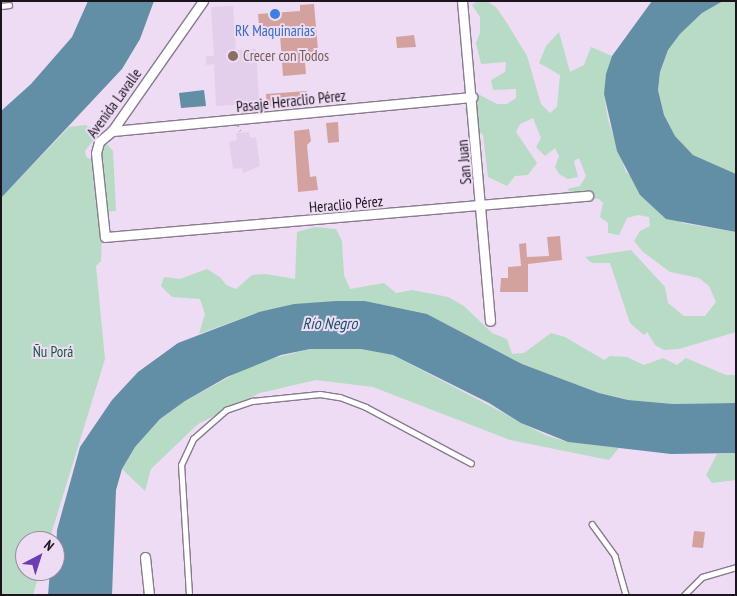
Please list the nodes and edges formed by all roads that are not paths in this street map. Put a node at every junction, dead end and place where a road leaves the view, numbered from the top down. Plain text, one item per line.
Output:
1 (203, 1) edge
2 (462, 1) edge
3 (9, 5) dead end
4 (1, 6) edge
5 (472, 97) junction
6 (112, 131) junction
7 (588, 196) dead end
8 (482, 207) junction
9 (105, 236) joint
10 (490, 321) dead end
11 (471, 463) dead end
12 (592, 524) dead end
13 (145, 557) dead end
14 (736, 566) edge
15 (149, 595) edge
16 (189, 595) edge
17 (626, 595) edge
18 (684, 595) edge

1 - 6 street, Avenida Lavalle
2 - 5 street, San Juan
3 - 4 lane
5 - 6 street, Pasaje Heraclio Pérez
5 - 8 street, San Juan
6 - 9 street, Avenida Lavalle
7 - 8 street, Heraclio Pérez
8 - 9 street, Heraclio Pérez
8 - 10 street, San Juan
11 - 16 lane
12 - 17 lane
13 - 15 street
14 - 18 lane

